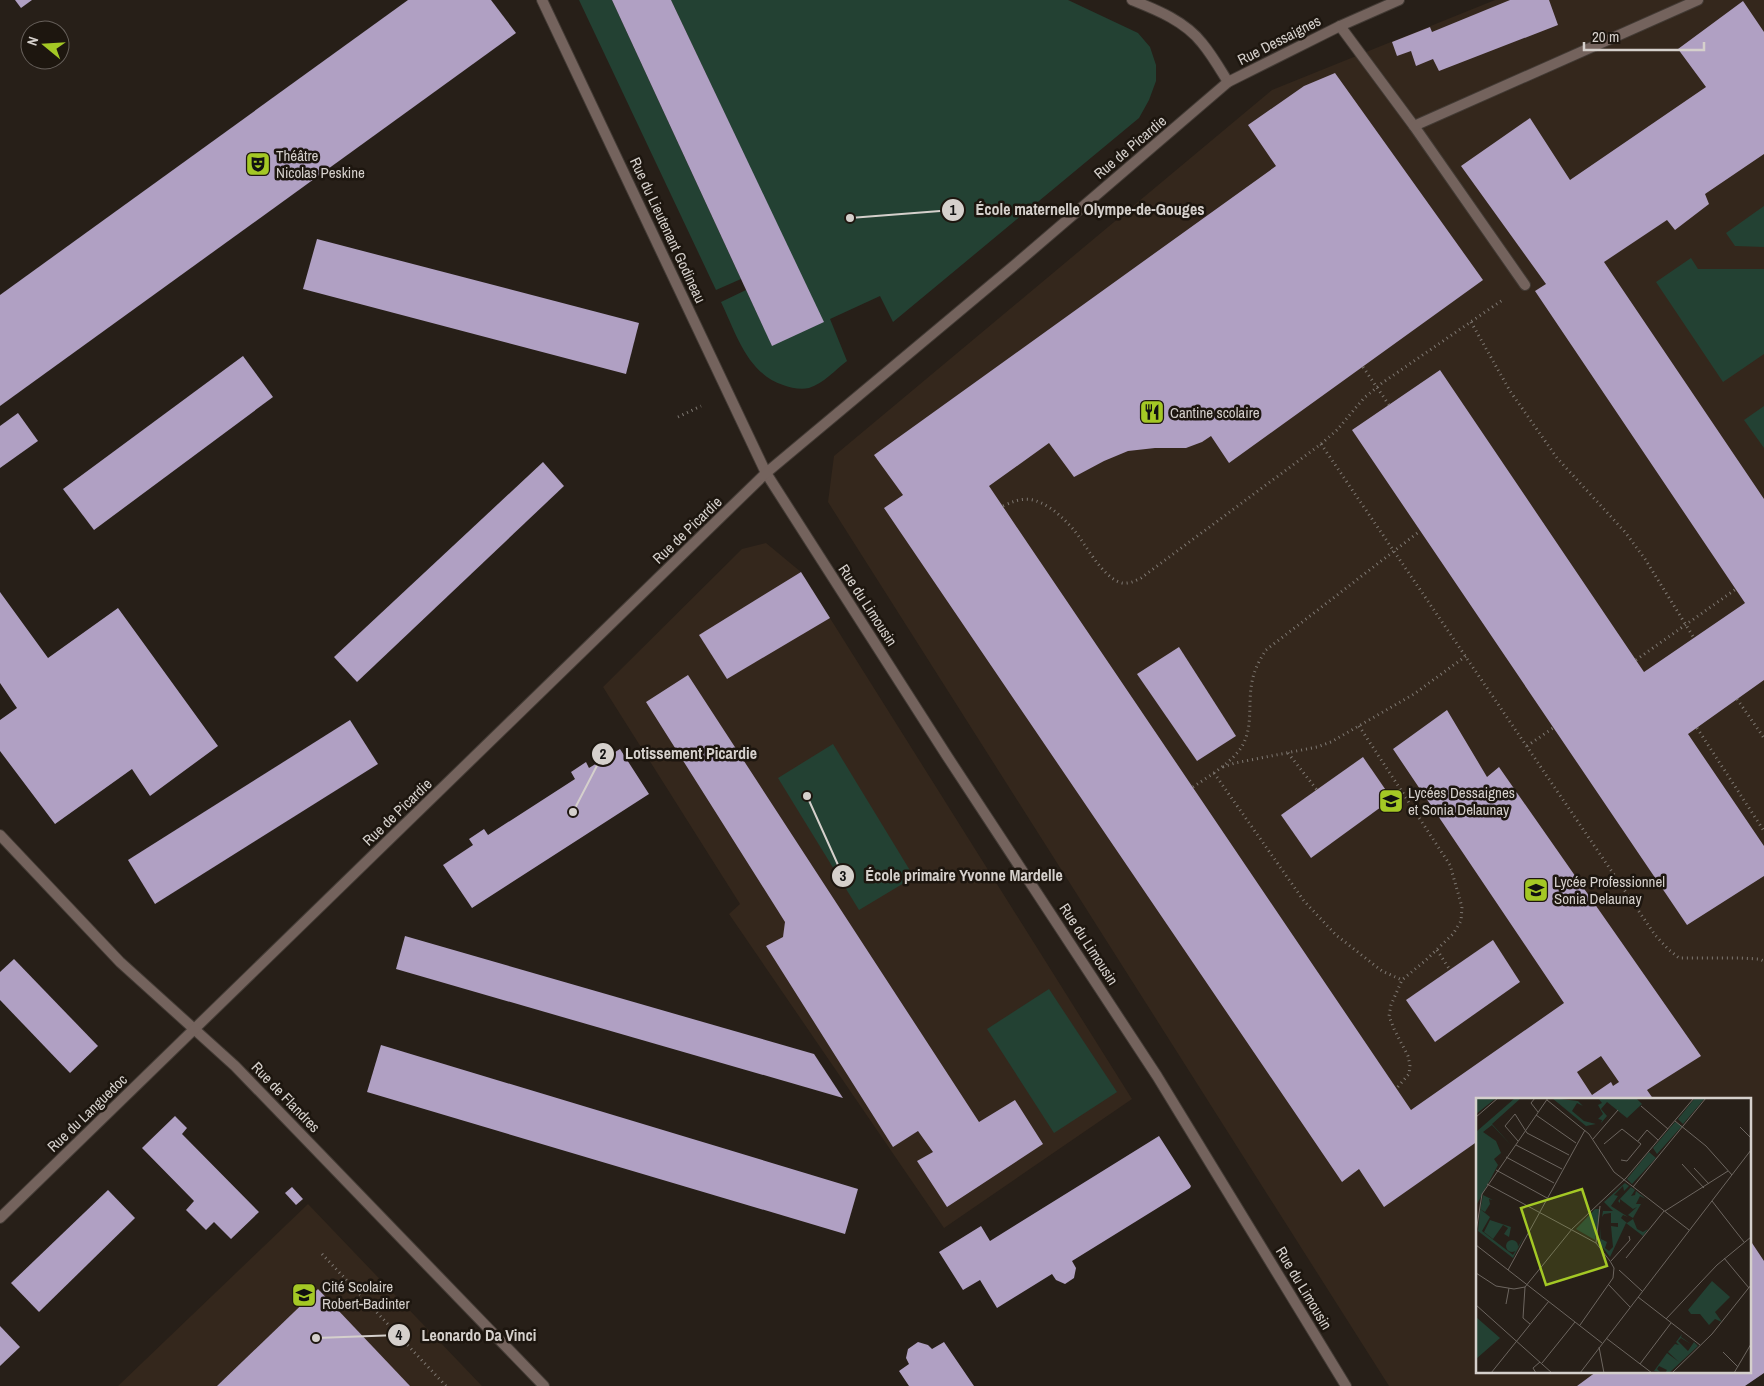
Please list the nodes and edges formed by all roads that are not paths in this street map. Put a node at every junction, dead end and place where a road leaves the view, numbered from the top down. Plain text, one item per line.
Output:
1 (542, 0) edge
2 (1132, 0) edge
3 (1399, 0) edge
4 (1698, 0) edge
5 (1340, 26) junction
6 (1228, 82) junction
7 (1414, 126) junction
8 (1525, 285) road end
9 (766, 473) junction
10 (0, 835) edge
11 (194, 1029) junction
12 (0, 1218) edge
13 (544, 1386) edge
14 (1346, 1386) edge

1 - 9 street, Rue du Lieutenant Godineau
2 - 6 street
3 - 5 street, Rue Dessaignes
4 - 7 street
5 - 6 street, Rue Dessaignes
5 - 7 street
6 - 9 street, Rue de Picardie
7 - 8 street
9 - 11 street, Rue de Picardie
9 - 14 street, Rue du Limousin
10 - 11 street, Rue de Flandres
11 - 12 street, Rue du Languedoc
11 - 13 street, Rue de Flandres

